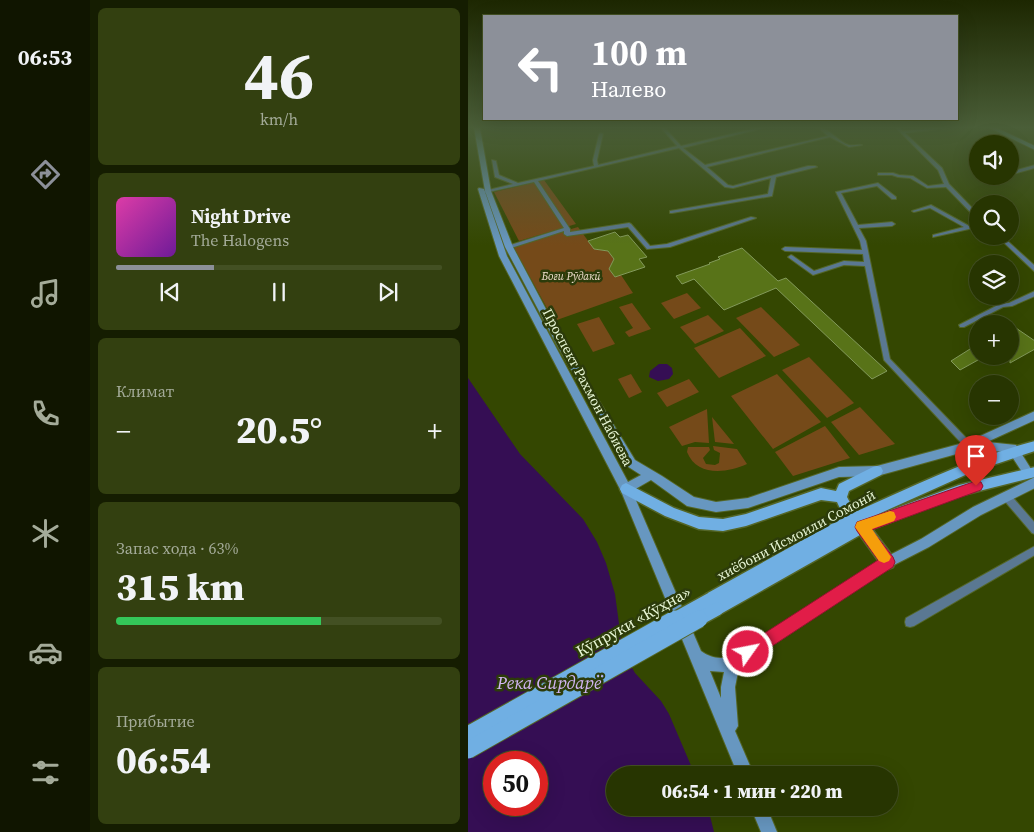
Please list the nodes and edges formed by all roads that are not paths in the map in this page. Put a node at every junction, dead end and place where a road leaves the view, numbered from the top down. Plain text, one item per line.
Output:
1 (481, 167) edge
2 (495, 167) edge
3 (596, 167) edge
4 (704, 167) edge
5 (815, 167) dead end
6 (938, 167) edge
7 (1032, 167) edge
8 (1019, 171) edge
9 (880, 174) dead end
10 (774, 177) junction
11 (535, 181) junction
12 (519, 185) junction
13 (947, 185) junction
14 (485, 192) junction
15 (894, 198) dead end
16 (969, 208) edge
17 (914, 211) dead end
18 (672, 212) dead end
19 (753, 218) dead end
20 (892, 224) dead end
21 (856, 227) junction
22 (967, 227) joint
23 (567, 229) junction
24 (935, 236) dead end
25 (1008, 245) edge
26 (508, 247) junction
27 (786, 249) dead end
28 (865, 252) junction
29 (791, 257) dead end
30 (867, 264) junction
31 (1034, 270) edge
32 (1034, 293) edge
33 (962, 325) dead end
34 (1034, 415) edge
35 (969, 446) junction
36 (1034, 446) edge
37 (1015, 451) junction
38 (877, 471) junction
39 (650, 475) junction
40 (1032, 475) edge
41 (626, 488) junction
42 (1006, 496) junction
43 (841, 497) junction
44 (857, 524) junction
45 (1034, 530) edge
46 (1034, 550) edge
47 (888, 562) junction
48 (714, 604) junction
49 (910, 622) dead end
50 (695, 655) junction
51 (733, 663) junction
52 (468, 735) edge
53 (732, 740) junction
54 (468, 750) edge
55 (742, 766) edge
56 (763, 816) edge
57 (770, 832) edge

1 - 14 main road, Проспект Рахмон Набиева
2 - 12 street
3 - 11 street
4 - 10 street
5 - 10 street
6 - 13 street
7 - 8 street
9 - 13 street
10 - 18 street
11 - 12 street
11 - 23 street
12 - 14 street
13 - 16 street
14 - 26 main road, Проспект Рахмон Набиева
14 - 41 main road, Проспект Рахмон Набиева
15 - 21 street
17 - 22 street
19 - 23 street
20 - 21 street
21 - 28 street
22 - 24 street
23 - 26 street
25 - 31 street
26 - 39 main road, Проспект Рахмон Набиева
27 - 28 street
28 - 30 street
29 - 30 street
30 - 35 street
32 - 33 street
34 - 35 main road
35 - 37 main road
35 - 38 main road, Проспект Рахмон Набиева
36 - 37 main road, хиёбони Исмоили Сомонӣ
37 - 40 main road
37 - 44 main road, хиёбони Исмоили Сомонӣ
38 - 39 main road, Проспект Рахмон Набиева
38 - 43 main road
39 - 41 main road
40 - 42 main road
40 - 44 main road
41 - 43 main road
41 - 50 main road, Проспект Рахмон Набиева
42 - 45 street
42 - 47 main road
43 - 44 main road
44 - 47 main road
44 - 48 main road
46 - 49 street
47 - 51 main road
48 - 52 main road, Кӯпруки «Кӯҳна», bridge
48 - 54 main road, bridge
50 - 51 main road
50 - 53 main road, Проспект Рахмон Набиева
51 - 53 main road
53 - 55 main road
56 - 57 main road

